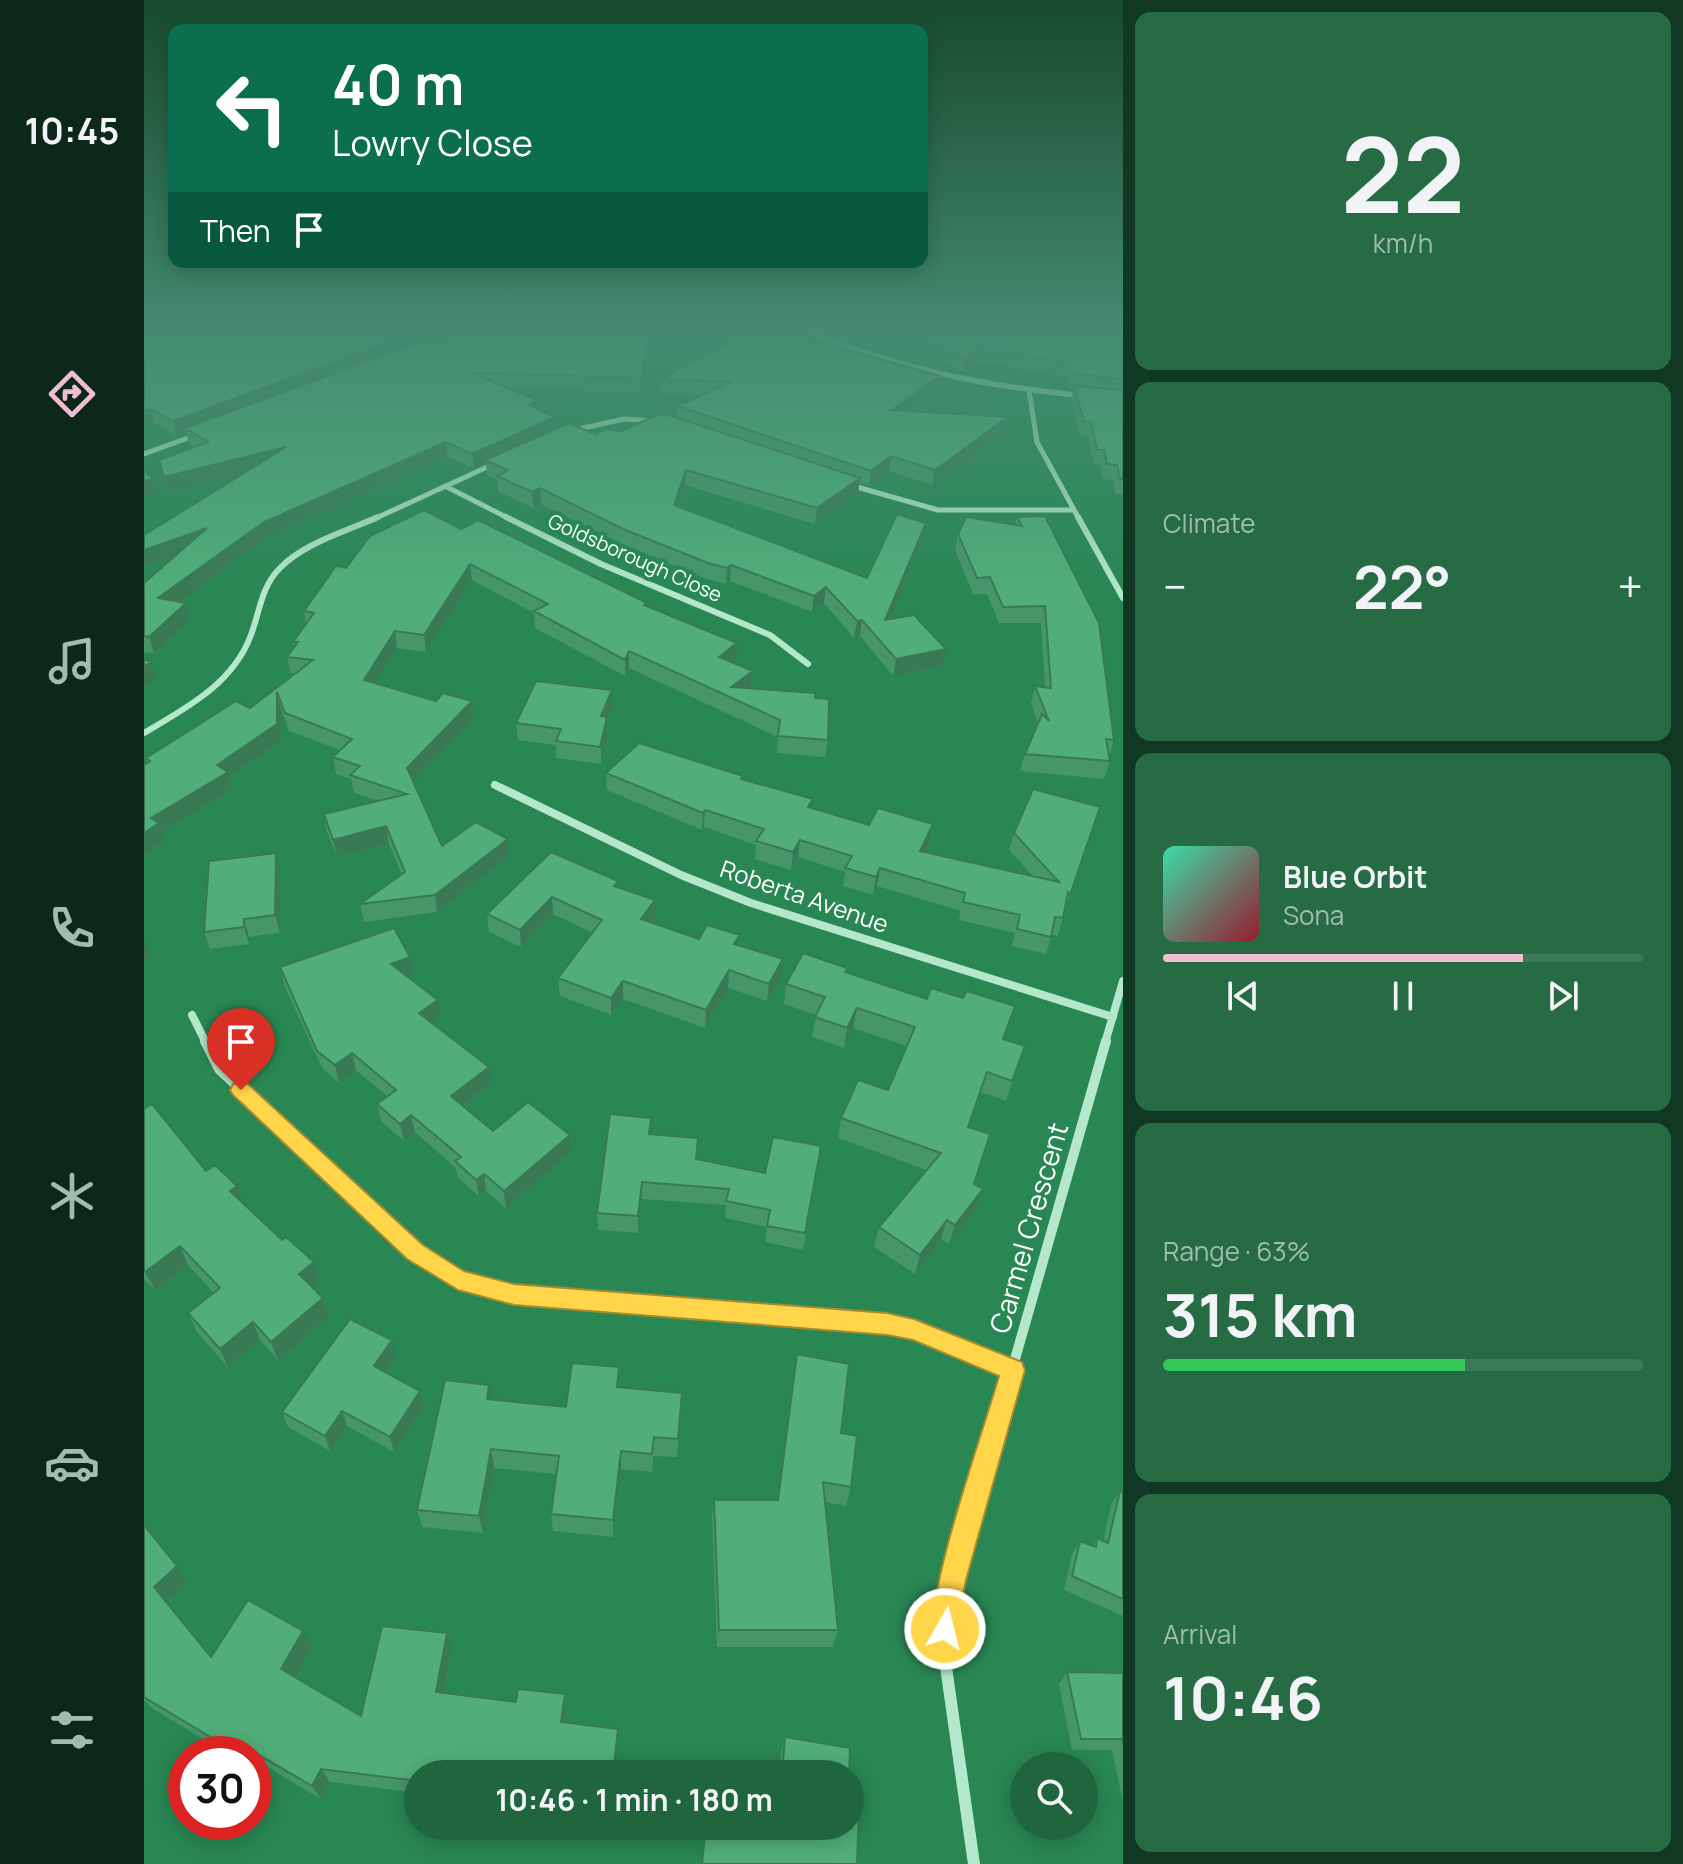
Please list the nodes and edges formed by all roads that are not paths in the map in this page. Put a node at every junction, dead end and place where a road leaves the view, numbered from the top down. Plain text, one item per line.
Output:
1 (1033, 419) edge
2 (661, 423) edge
3 (200, 433) edge
4 (560, 435) edge
5 (144, 454) edge
6 (502, 460) edge
7 (839, 482) edge
8 (445, 486) junction
9 (1074, 510) junction
10 (1123, 598) edge
11 (808, 664) dead end
12 (144, 733) edge
13 (495, 785) dead end
14 (1123, 981) edge
15 (192, 1015) dead end
16 (1113, 1017) junction
17 (1013, 1370) junction
18 (974, 1864) edge

1 - 9 street
2 - 4 street
3 - 5 street
6 - 8 street
7 - 9 street
8 - 11 street, Goldsborough Close
8 - 12 street
9 - 10 street
13 - 16 street, Roberta Avenue
14 - 16 street, Carmel Crescent
15 - 17 street
16 - 17 street, Carmel Crescent
17 - 18 street, Carmel Crescent

